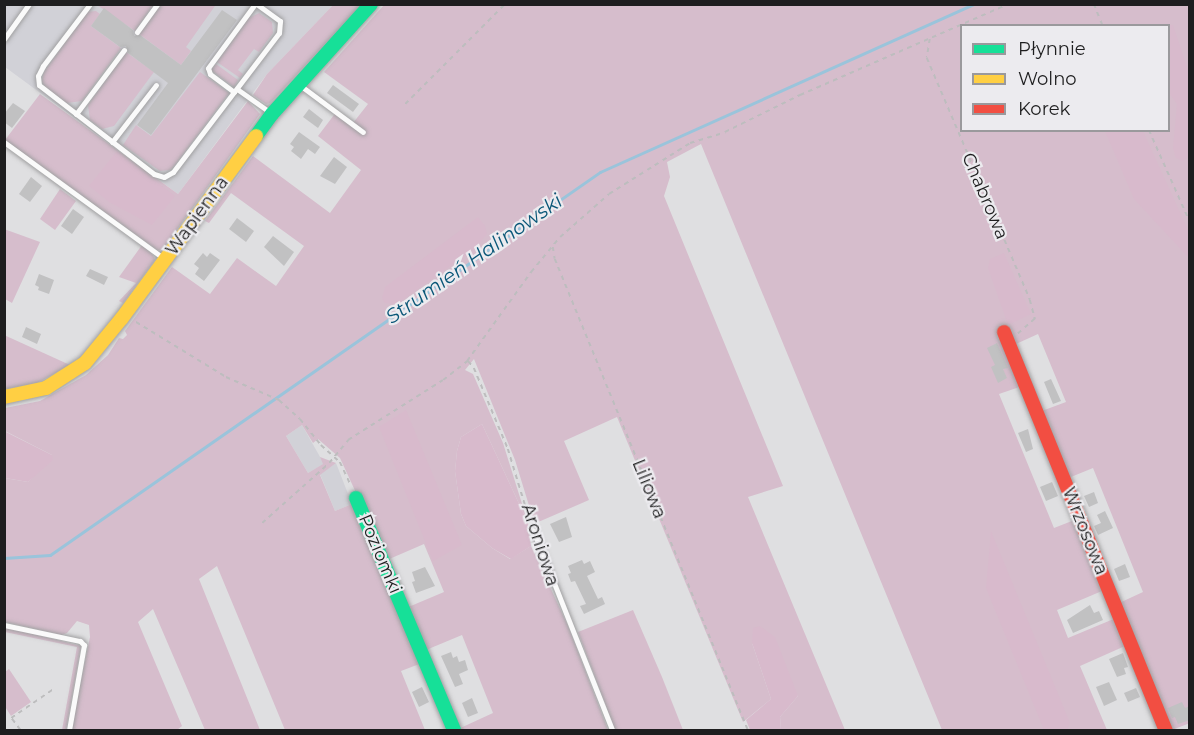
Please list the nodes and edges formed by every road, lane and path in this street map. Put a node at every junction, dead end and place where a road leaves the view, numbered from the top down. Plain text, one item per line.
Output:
1 (29, 4) edge
2 (90, 4) edge
3 (157, 4) edge
4 (256, 4) edge
5 (371, 4) edge
6 (505, 4) edge
7 (1008, 4) edge
8 (1094, 4) edge
9 (963, 24) edge
10 (1102, 24) edge
11 (960, 26) edge
12 (136, 32) dead end
13 (4, 39) edge
14 (930, 39) junction
15 (124, 50) dead end
16 (297, 83) junction
17 (156, 85) dead end
18 (236, 90) junction
19 (405, 105) dead end
20 (76, 114) junction
21 (272, 114) junction
22 (363, 132) dead end
23 (1150, 132) edge
24 (4, 142) edge
25 (111, 142) junction
26 (1190, 222) edge
27 (553, 246) junction
28 (165, 259) junction
29 (122, 318) junction
30 (1006, 337) joint
31 (467, 361) junction
32 (4, 397) edge
33 (334, 458) junction
34 (356, 498) joint
35 (262, 523) dead end
36 (533, 530) joint
37 (4, 625) edge
38 (52, 690) dead end
39 (20, 730) edge
40 (69, 730) edge
41 (454, 730) edge
42 (612, 730) edge
43 (748, 730) edge
44 (1166, 730) edge

1 - 13 lane
2 - 20 lane
3 - 12 lane
4 - 18 lane
4 - 18 lane
5 - 16 street, Wapienna
6 - 19 path
7 - 9 path
8 - 10 path
11 - 14 path
14 - 27 path
14 - 30 path, Chabrowa
15 - 20 lane
16 - 21 street, Wapienna
16 - 22 lane
17 - 25 lane
18 - 21 lane
18 - 25 lane
20 - 25 lane
21 - 28 street, Wapienna
23 - 26 path
24 - 28 lane
27 - 31 path
27 - 43 path, Liliowa
28 - 29 street, Wapienna
29 - 32 street, Wapienna
29 - 33 path, Poziomki
30 - 44 street, Wrzosowa
31 - 33 path
31 - 36 path, Aroniowa
33 - 34 path, Poziomki
33 - 35 path
34 - 41 street, Poziomki
36 - 42 lane, Aroniowa
37 - 40 lane
38 - 39 path

